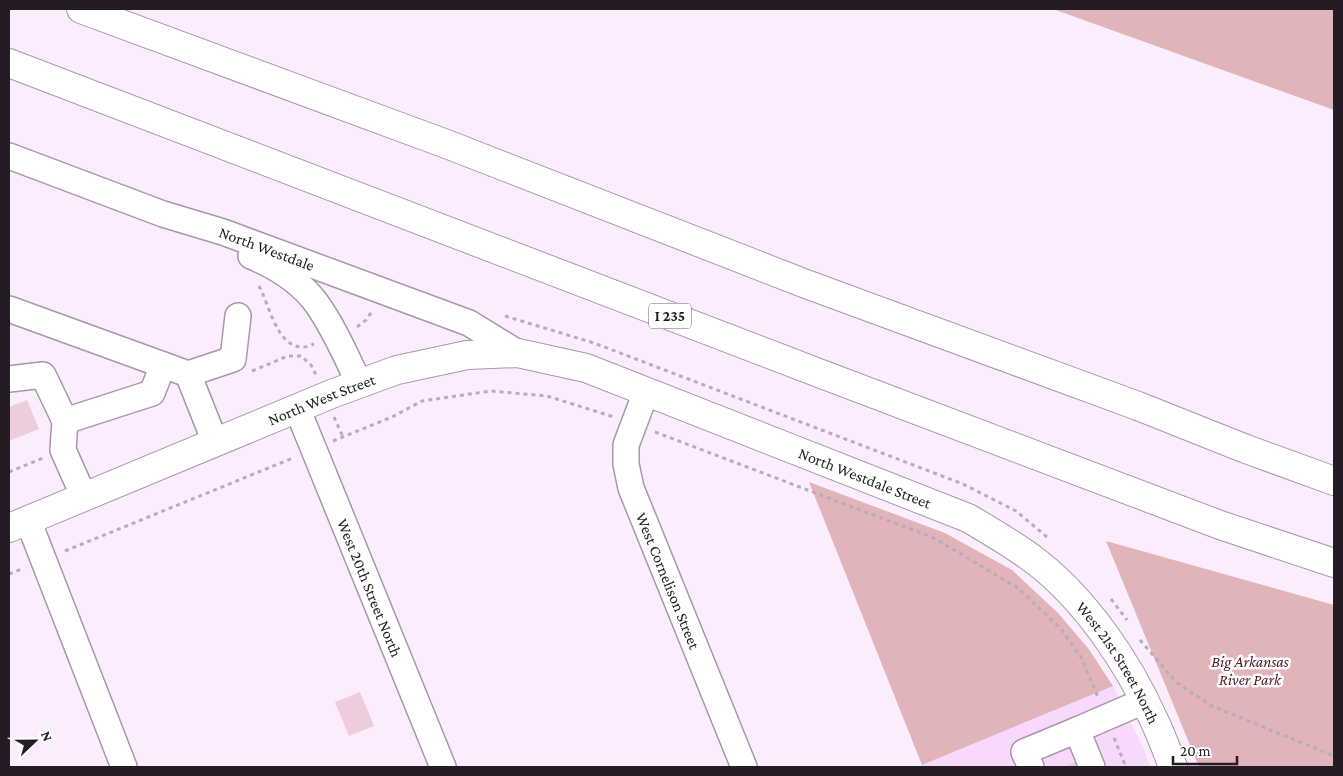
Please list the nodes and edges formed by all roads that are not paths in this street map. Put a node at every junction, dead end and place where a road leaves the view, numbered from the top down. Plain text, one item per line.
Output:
1 (81, 9) edge
2 (9, 62) edge
3 (9, 156) edge
4 (163, 214) junction
5 (9, 309) edge
6 (238, 316) dead end
7 (518, 353) junction
8 (163, 365) junction
9 (188, 374) junction
10 (9, 379) edge
11 (359, 383) junction
12 (646, 392) junction
13 (297, 408) junction
14 (65, 421) junction
15 (215, 442) junction
16 (1334, 481) edge
17 (84, 497) junction
18 (18, 524) edge
19 (1334, 563) edge
20 (1068, 591) joint
21 (1144, 701) junction
22 (1077, 730) junction
23 (124, 767) edge
24 (443, 767) edge
25 (744, 767) edge
26 (1031, 767) edge
27 (1092, 767) edge
28 (1173, 767) edge

1 - 16 main road
2 - 19 main road, I 235
3 - 4 street, North Westdale
4 - 7 street, North Westdale
4 - 11 street
5 - 8 street
6 - 9 street
7 - 11 main road, North West Street
7 - 12 main road, North West Street
8 - 9 street
8 - 14 street
9 - 15 street
10 - 14 street
11 - 13 main road, North West Street
12 - 20 main road, North Westdale Street
12 - 25 street, West Cornelison Street
13 - 15 main road, North West Street
13 - 24 street, West 20th Street North
14 - 17 street
15 - 17 main road, North West Street
17 - 18 main road, North West Street
18 - 23 street
20 - 21 main road, West 21st Street North
21 - 22 street
21 - 28 main road, West 21st Street North
22 - 26 street
22 - 27 street

